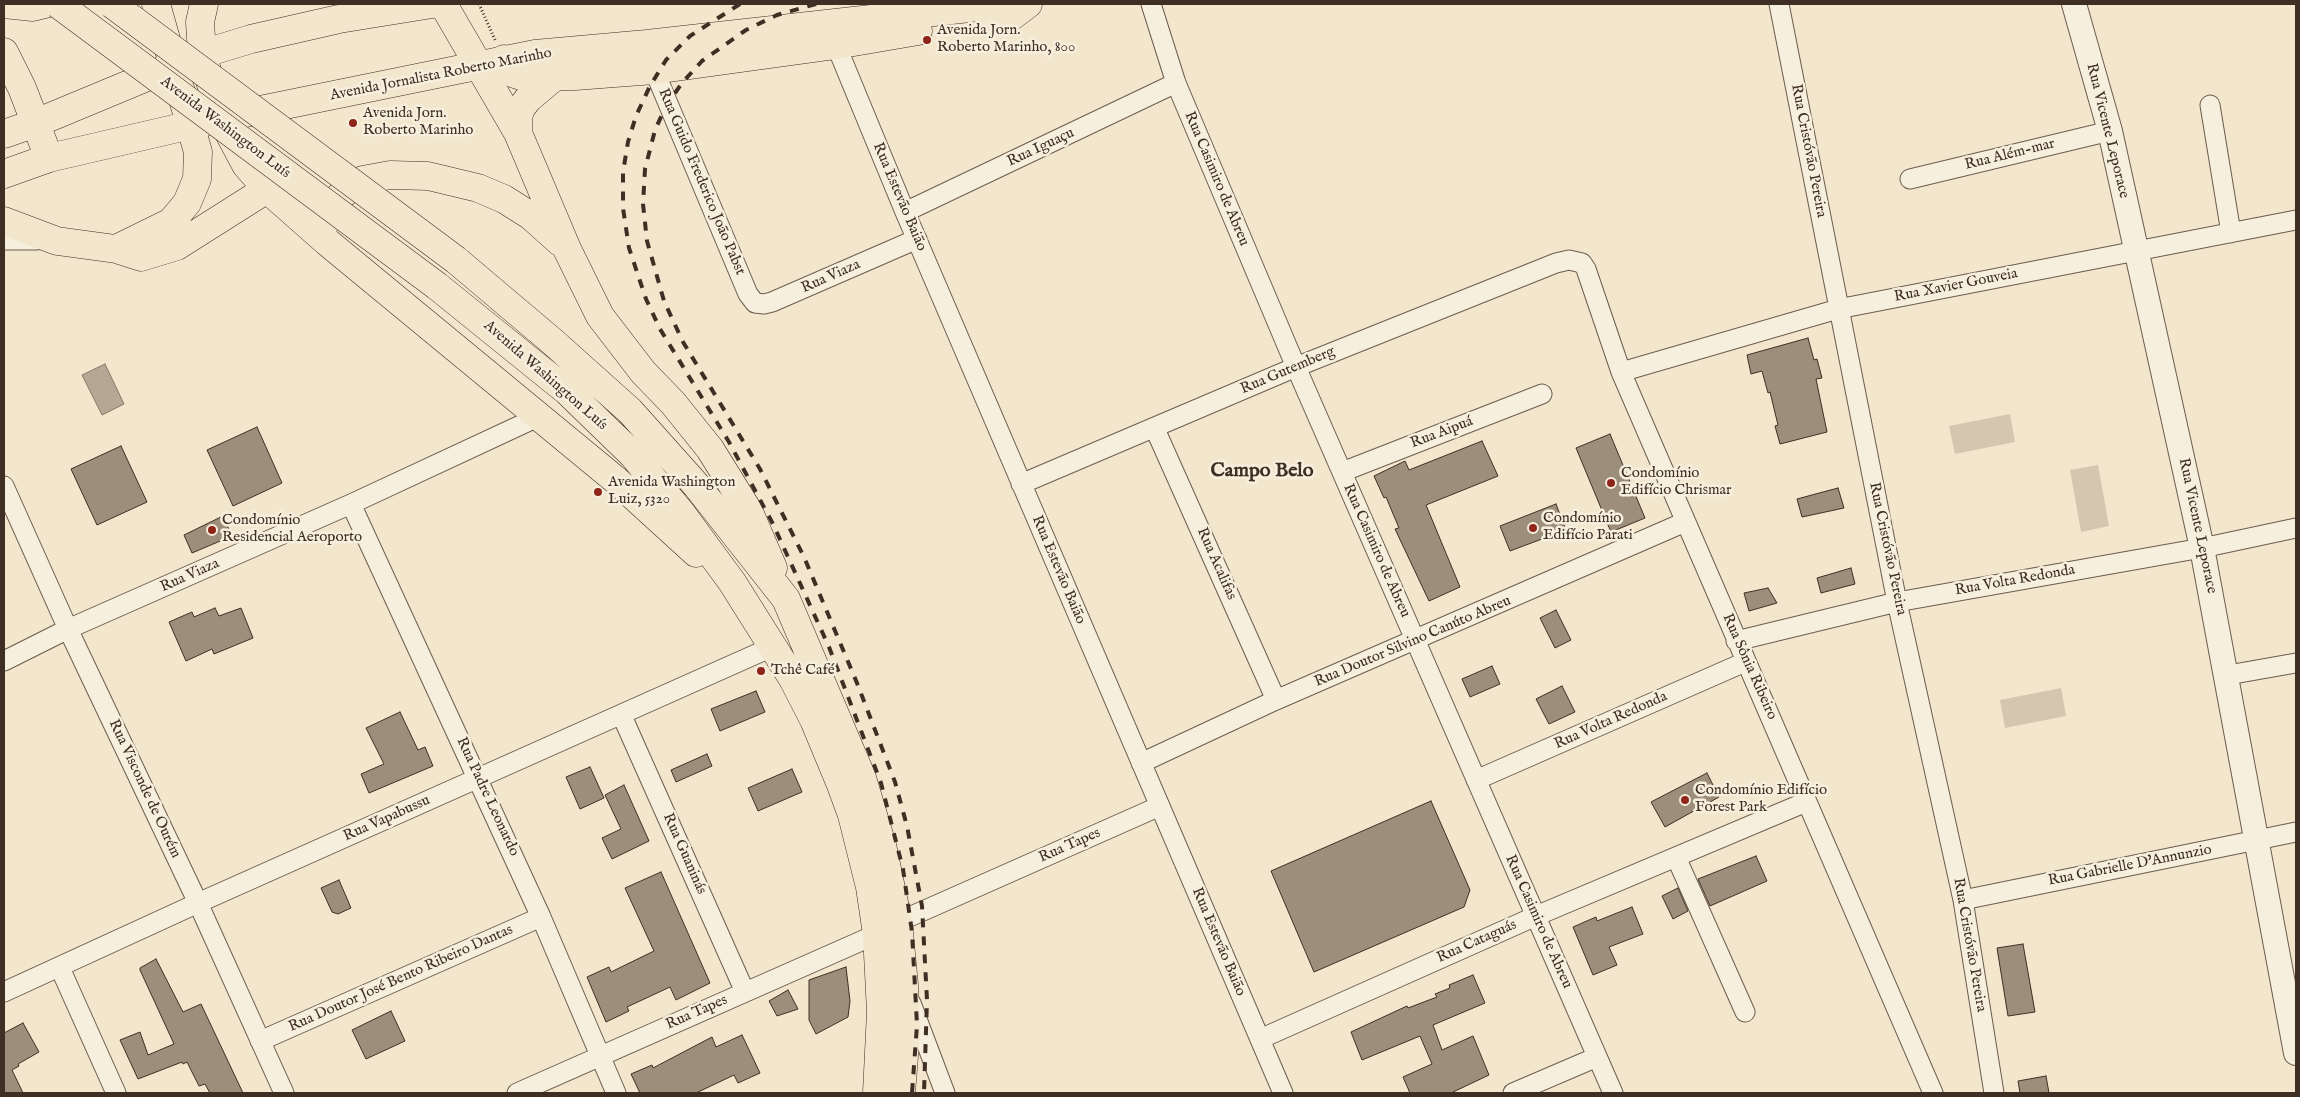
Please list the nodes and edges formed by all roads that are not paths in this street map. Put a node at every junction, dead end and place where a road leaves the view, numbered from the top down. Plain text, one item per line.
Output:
1 (4, 4) edge
2 (45, 4) edge
3 (58, 4) edge
4 (112, 4) edge
5 (156, 4) edge
6 (204, 4) edge
7 (432, 4) edge
8 (443, 4) edge
9 (1005, 4) edge
10 (1028, 4) edge
11 (1151, 4) edge
12 (1779, 4) edge
13 (2074, 4) edge
14 (836, 45) junction
15 (4, 52) edge
16 (202, 54) junction
17 (491, 62) junction
18 (173, 64) junction
19 (654, 70) junction
20 (554, 77) junction
21 (1176, 83) junction
22 (2210, 105) dead end
23 (221, 118) junction
24 (36, 123) junction
25 (191, 127) junction
26 (2110, 131) junction
27 (4, 134) edge
28 (518, 134) junction
29 (49, 158) junction
30 (4, 174) edge
31 (1910, 179) dead end
32 (267, 189) junction
33 (905, 212) junction
34 (2296, 220) edge
35 (4, 222) edge
36 (2231, 233) junction
37 (917, 239) junction
38 (4, 240) edge
39 (57, 240) junction
40 (326, 242) junction
41 (116, 249) junction
42 (567, 249) junction
43 (2135, 251) junction
44 (1556, 263) joint
45 (748, 294) joint
46 (1838, 309) junction
47 (1296, 367) junction
48 (1621, 372) junction
49 (1542, 394) dead end
50 (540, 416) junction
51 (1156, 428) junction
52 (1342, 472) junction
53 (1021, 484) junction
54 (4, 486) edge
55 (351, 504) junction
56 (1685, 522) junction
57 (2296, 528) edge
58 (2202, 548) junction
59 (732, 582) junction
60 (786, 599) junction
61 (1897, 602) junction
62 (68, 629) junction
63 (1415, 641) junction
64 (1736, 641) junction
65 (772, 647) junction
66 (4, 661) edge
67 (1745, 662) junction
68 (2296, 662) edge
69 (2228, 675) junction
70 (1276, 700) junction
71 (622, 716) junction
72 (1141, 763) junction
73 (478, 778) junction
74 (1476, 780) junction
75 (1806, 802) junction
76 (1160, 806) junction
77 (2296, 832) edge
78 (2258, 840) junction
79 (1676, 857) junction
80 (1963, 900) junction
81 (198, 903) junction
82 (1536, 916) junction
83 (541, 917) junction
84 (887, 928) junction
85 (60, 968) junction
86 (904, 985) junction
87 (4, 992) edge
88 (745, 992) junction
89 (1745, 1012) dead end
90 (1260, 1039) junction
91 (260, 1041) junction
92 (2296, 1053) edge
93 (1597, 1057) junction
94 (599, 1058) junction
95 (1990, 1070) junction
96 (1276, 1091) edge
97 (1929, 1092) edge
98 (116, 1093) edge
99 (284, 1093) edge
100 (517, 1093) edge
101 (616, 1093) edge
102 (877, 1093) edge
103 (901, 1093) edge
104 (945, 1093) edge
105 (1513, 1093) edge
106 (1613, 1093) edge
107 (1978, 1093) edge
108 (1994, 1093) edge

1 - 2 main road
3 - 59 main road, Avenida Washington Luís, bridge
4 - 60 main road, Avenida Washington Luís, bridge
5 - 18 main road
6 - 16 main road
7 - 16 main road
8 - 17 main road
9 - 17 main road, Avenida Jornalista Roberto Marinho
10 - 14 main road
11 - 21 street, Rua Casimiro de Abreu
12 - 46 street, Rua Cristóvão Pereira
13 - 26 street, Rua Vicente Leporace
14 - 19 main road
14 - 33 street, Rua Estevão Baião
15 - 24 main road
16 - 18 main road
16 - 23 main road
17 - 20 main road
17 - 23 main road, Avenida Jornalista Roberto Marinho
17 - 28 main road
18 - 24 main road
18 - 25 main road
19 - 20 main road
19 - 45 street, Rua Guido Frederico João Pabst
20 - 28 main road
21 - 33 street, Rua Iguaçu
21 - 47 street, Rua Casimiro de Abreu
22 - 36 street
23 - 25 main road, Avenida Jornalista Roberto Marinho
23 - 32 main road
24 - 27 main road
24 - 29 main road
25 - 29 main road, Avenida Jornalista Roberto Marinho
25 - 41 main road
26 - 31 street, Rua Além-mar
26 - 43 street, Rua Vicente Leporace
28 - 42 main road
29 - 30 main road, Avenida Jornalista Roberto Marinho
32 - 40 main road
32 - 41 main road
33 - 37 street, Rua Estevão Baião
34 - 36 street, Rua Xavier Gouveia
35 - 39 main road
36 - 43 street, Rua Xavier Gouveia
37 - 45 street, Rua Viaza
37 - 53 street, Rua Estevão Baião
38 - 39 street
39 - 41 main road
40 - 42 main road
40 - 50 main road
42 - 60 main road
43 - 46 street, Rua Xavier Gouveia
43 - 58 street, Rua Vicente Leporace
44 - 47 street, Rua Gutemberg
44 - 48 street, Rua Sônia Ribeiro
46 - 48 street, Rua Xavier Gouveia
46 - 61 street, Rua Cristóvão Pereira
47 - 51 street, Rua Gutemberg
47 - 52 street, Rua Casimiro de Abreu
48 - 56 street, Rua Sônia Ribeiro
49 - 52 street, Rua Aipuá
50 - 55 street, Rua Viaza
50 - 59 main road
51 - 53 street, Rua Gutemberg
51 - 70 street, Rua Acalifas
52 - 63 street, Rua Casimiro de Abreu
53 - 72 street, Rua Estevão Baião
54 - 62 street, Rua Visconde de Ourém
55 - 62 street, Rua Viaza
55 - 73 street, Rua Padre Leonardo
56 - 63 street, Rua Doutor Silvino Canúto Abreu
56 - 64 street, Rua Sônia Ribeiro
57 - 58 street, Rua Volta Redonda
58 - 61 street, Rua Volta Redonda
58 - 69 street, Rua Vicente Leporace
59 - 65 main road, Avenida Washington Luís
60 - 84 main road, Avenida Washington Luís
61 - 64 street, Rua Volta Redonda
61 - 80 street, Rua Cristóvão Pereira
62 - 66 street, Rua Viaza
62 - 81 street, Rua Visconde de Ourém
63 - 70 street, Rua Doutor Silvino Canúto Abreu
63 - 74 street, Rua Casimiro de Abreu
64 - 67 street, Rua Sônia Ribeiro
65 - 71 street, Rua Vapabussu
65 - 84 main road, Avenida Washington Luís
67 - 74 street, Rua Volta Redonda
67 - 75 street, Rua Sônia Ribeiro
68 - 69 street
69 - 78 street, Rua Vicente Leporace
70 - 72 street, Rua Doutor Silvino Canúto Abreu
71 - 73 street, Rua Vapabussu
71 - 88 street, Rua Guaninás
72 - 76 street, Rua Estevão Baião
73 - 81 street, Rua Vapabussu
73 - 83 street, Rua Padre Leonardo
74 - 82 street, Rua Casimiro de Abreu
75 - 79 street, Rua Cataguás
75 - 97 street, Rua Sônia Ribeiro
76 - 84 street, Rua Tapes
76 - 90 street, Rua Estevão Baião
77 - 78 street, Rua Gabrielle D'Annunzio
78 - 80 street, Rua Gabrielle D'Annunzio
78 - 92 street, Rua Vicente Leporace
79 - 82 street, Rua Cataguás
79 - 89 street
80 - 95 street, Rua Cristóvão Pereira
81 - 85 street, Rua Vapabussu
81 - 91 street, Rua Visconde de Ourém
82 - 90 street, Rua Cataguás
82 - 93 street, Rua Casimiro de Abreu
83 - 91 street, Rua Doutor José Bento Ribeiro Dantas
83 - 94 street, Rua Padre Leonardo
84 - 86 main road, Avenida Washington Luís
84 - 88 street, Rua Tapes
84 - 102 main road, Avenida Washington Luís
85 - 87 street, Rua Vapabussu
85 - 98 street
86 - 103 main road, Avenida Washington Luís
86 - 104 street
88 - 94 street, Rua Tapes
90 - 96 street, Rua Estevão Baião
91 - 99 street, Rua Visconde de Ourém
93 - 105 street
93 - 106 street, Rua Casimiro de Abreu
94 - 100 street, Rua Tapes
94 - 101 street, Rua Padre Leonardo
95 - 107 street
95 - 108 street, Rua Cristóvão Pereira

